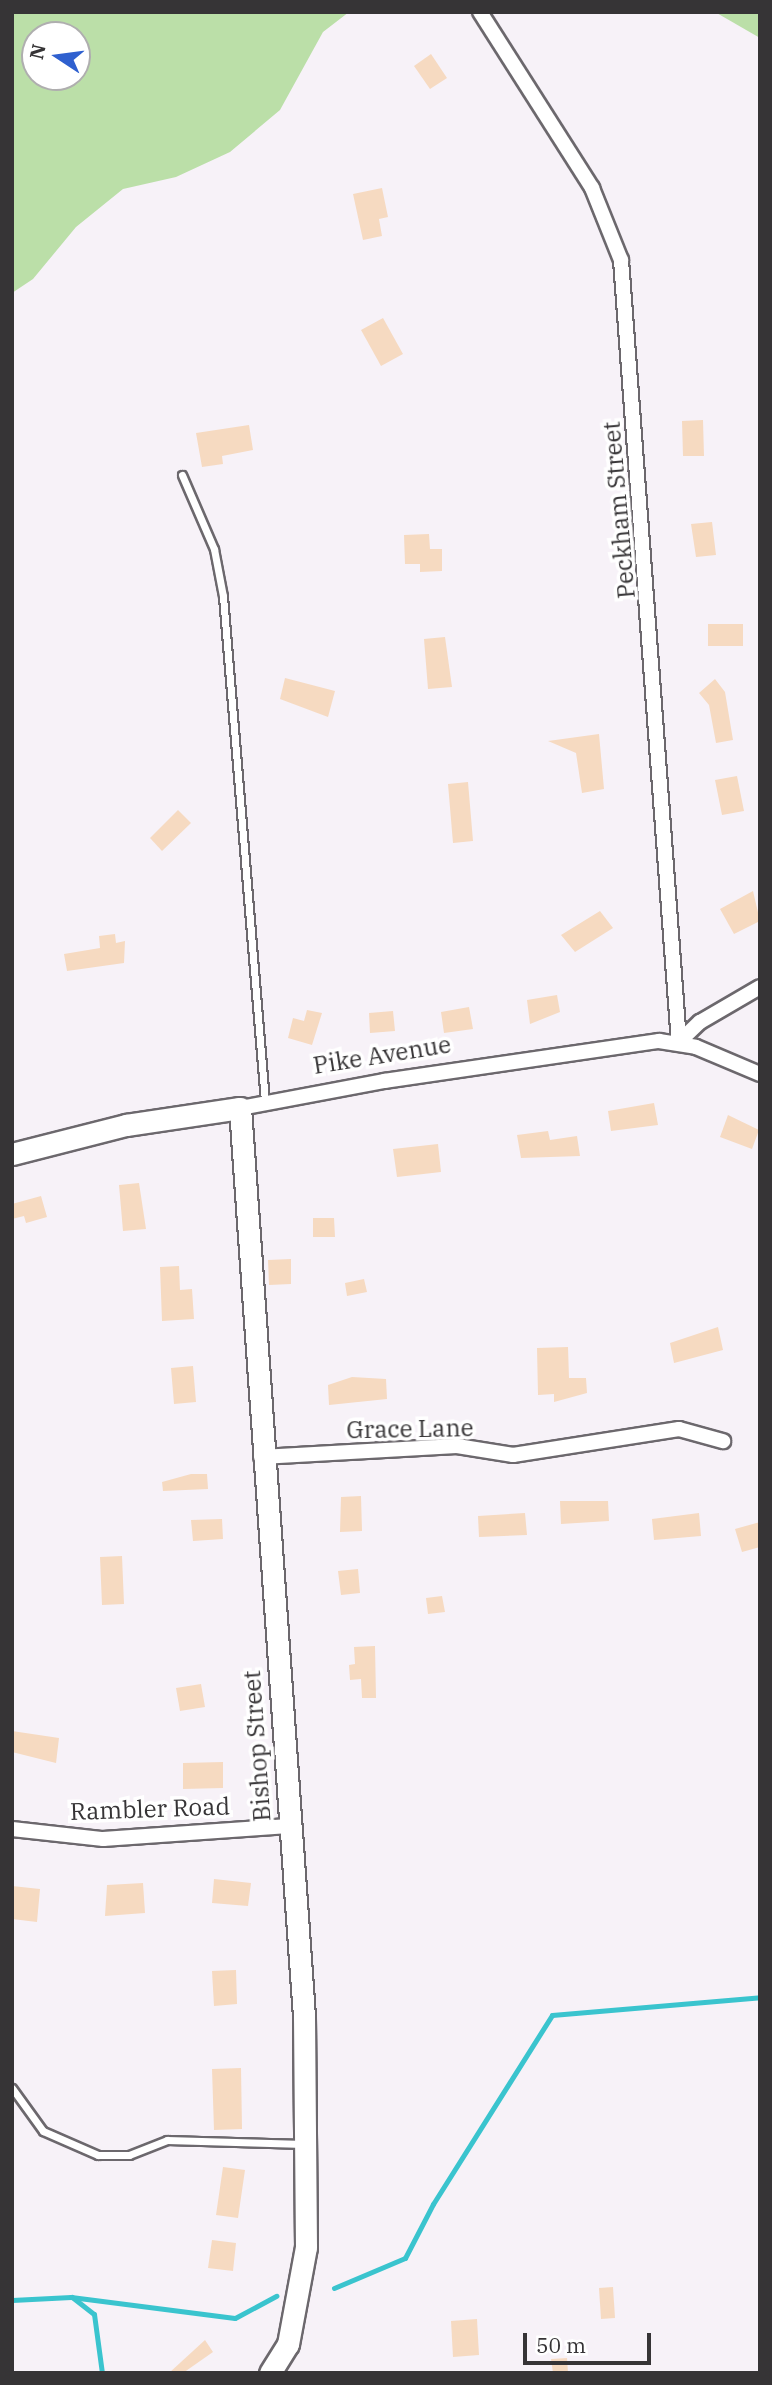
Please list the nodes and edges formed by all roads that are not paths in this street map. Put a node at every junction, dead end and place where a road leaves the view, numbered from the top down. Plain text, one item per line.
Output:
1 (480, 12) edge
2 (182, 475) dead end
3 (760, 987) edge
4 (679, 1042) junction
5 (760, 1074) edge
6 (265, 1101) junction
7 (240, 1108) junction
8 (12, 1154) edge
9 (723, 1441) dead end
10 (261, 1457) junction
11 (289, 1826) junction
12 (12, 1829) edge
13 (12, 2088) edge
14 (305, 2144) junction
15 (270, 2373) edge

1 - 4 street, Peckham Street
2 - 6 lane
3 - 4 street
4 - 5 street, Pike Avenue
4 - 6 street, Pike Avenue
6 - 7 street, Pike Avenue
7 - 8 street, Pike Avenue
7 - 10 street, Bishop Street
9 - 10 street, Grace Lane
10 - 11 street, Bishop Street
11 - 12 street, Rambler Road
11 - 14 street, Bishop Street
13 - 14 lane
14 - 15 street, Bishop Street

